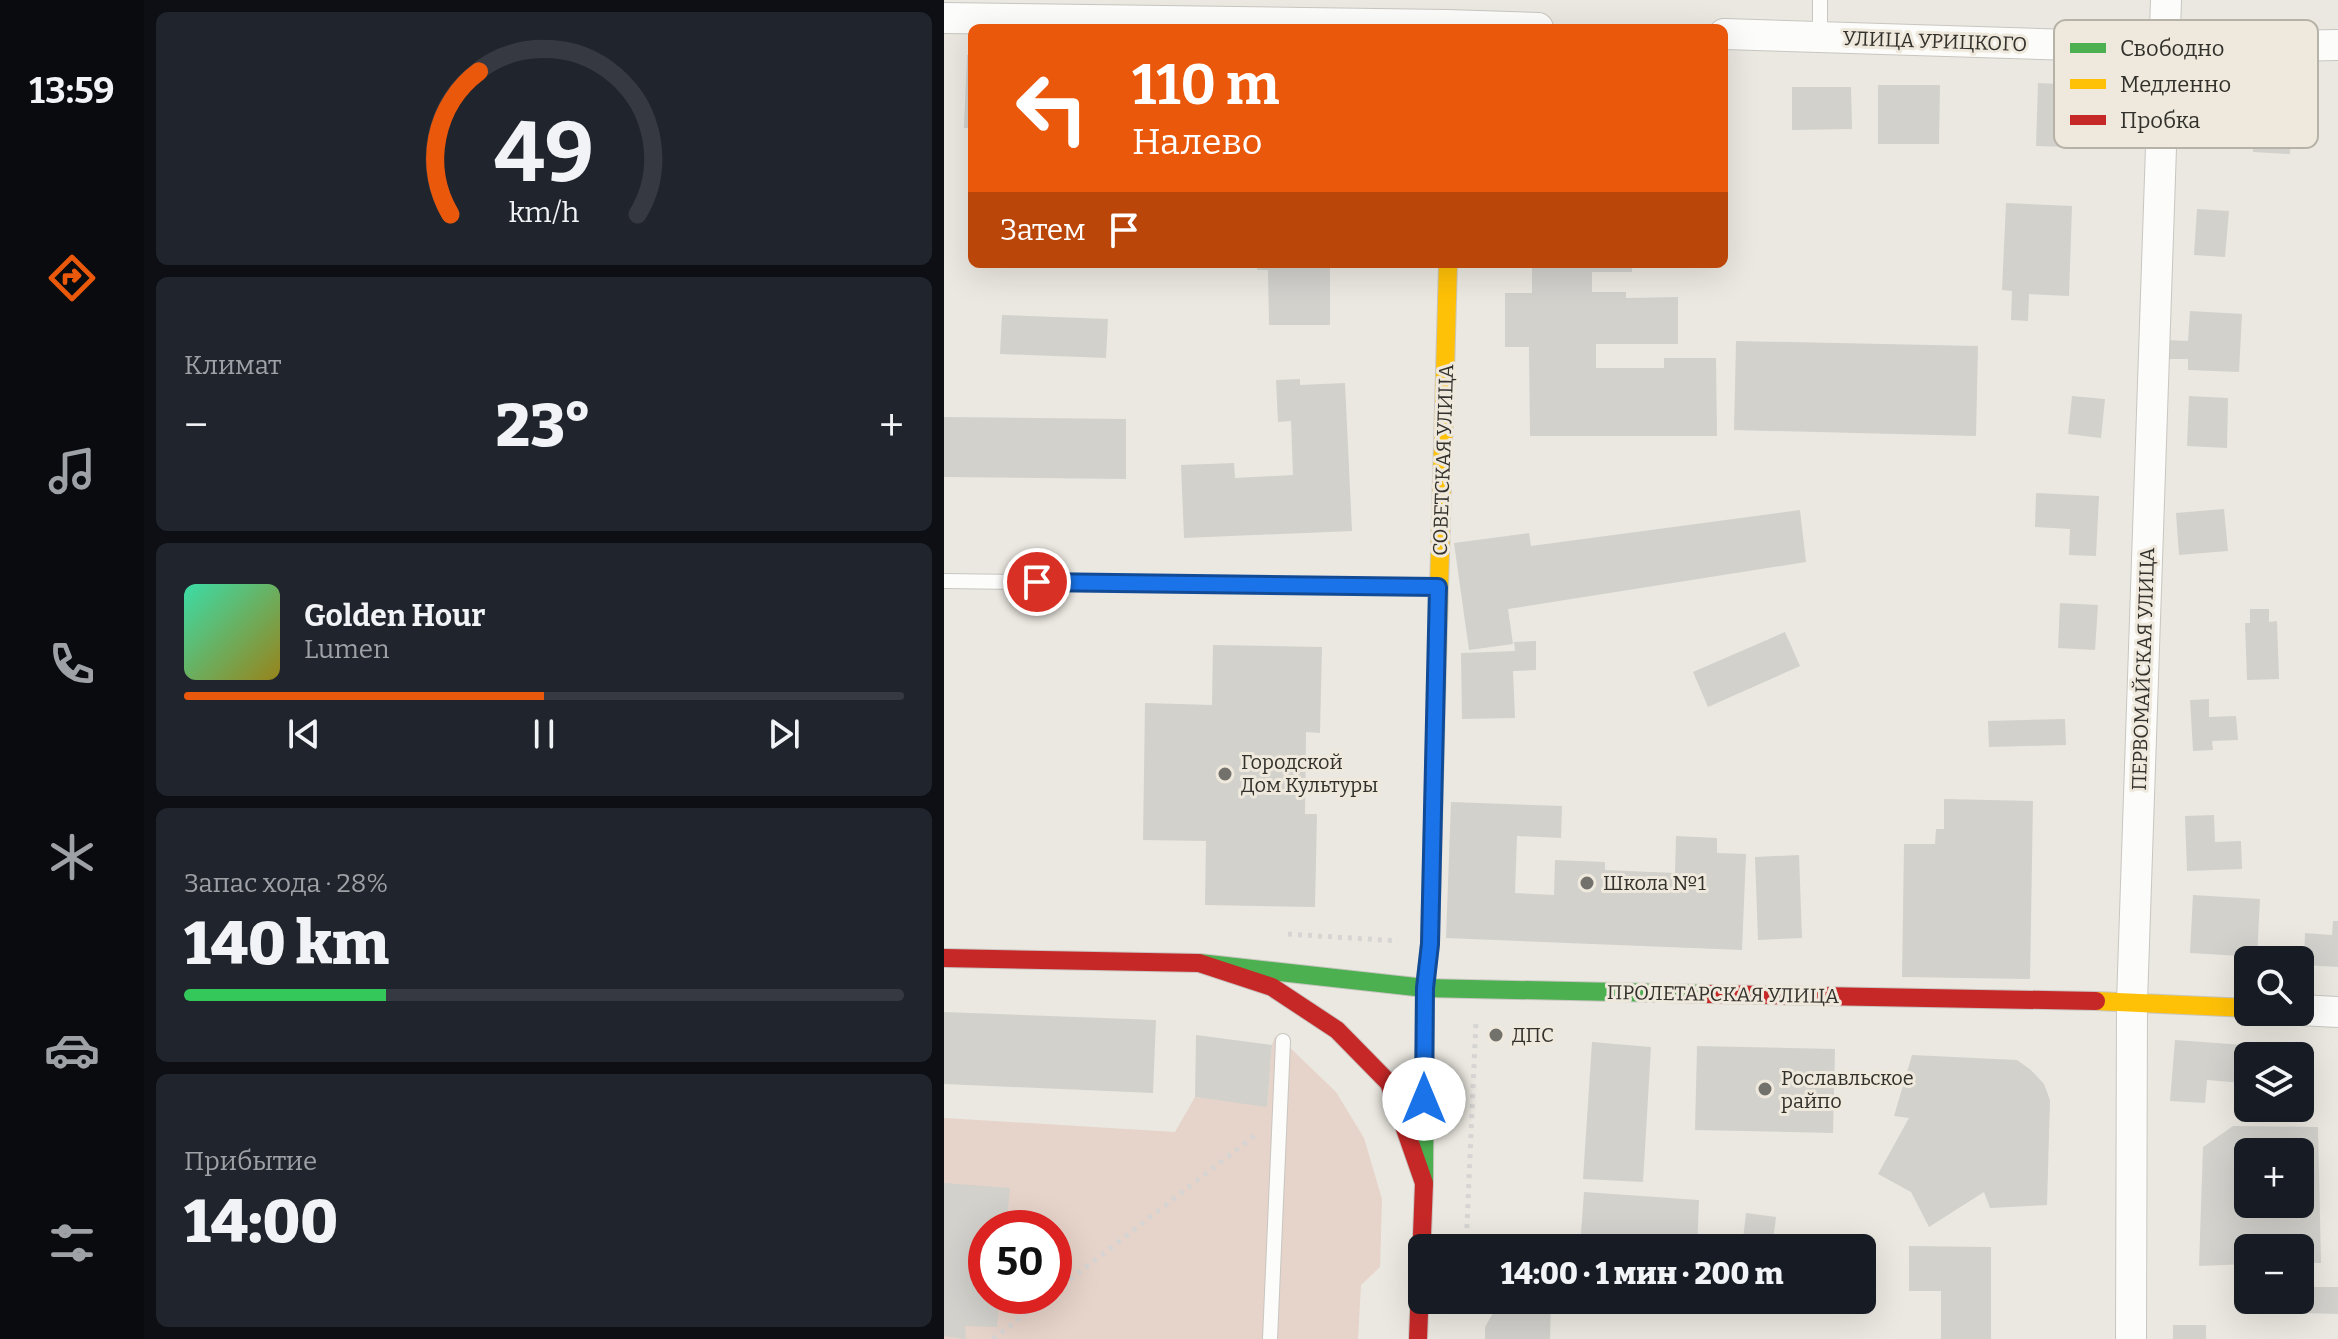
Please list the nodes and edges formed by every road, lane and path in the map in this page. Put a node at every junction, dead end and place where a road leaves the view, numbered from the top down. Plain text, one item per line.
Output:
1 (1820, 0) edge
2 (2166, 0) edge
3 (1007, 10) edge
4 (944, 18) edge
5 (1447, 18) edge
6 (2166, 20) edge
7 (1502, 24) edge
8 (1728, 34) edge
9 (1820, 37) junction
10 (2054, 44) edge
11 (2318, 45) edge
12 (2338, 45) edge
13 (2162, 148) edge
14 (1448, 268) edge
15 (944, 581) edge
16 (1438, 587) junction
17 (944, 958) edge
18 (1199, 963) junction
19 (1425, 988) junction
20 (2132, 1002) junction
21 (2234, 1007) edge
22 (2314, 1011) edge
23 (2338, 1012) edge
24 (1283, 1041) dead end
25 (1389, 1083) joint
26 (1278, 1118) junction
27 (1424, 1183) junction
28 (1072, 1278) edge
29 (1025, 1314) edge
30 (993, 1339) edge
31 (1270, 1339) edge
32 (1418, 1339) edge
33 (2131, 1339) edge

1 - 9 lane
2 - 6 street, ПЕРВОМАЙСКАЯ УЛИЦА
3 - 4 street
3 - 5 street
5 - 7 street
8 - 9 street, УЛИЦА УРИЦКОГО
9 - 10 street, УЛИЦА УРИЦКОГО
11 - 12 street, УЛИЦА УРИЦКОГО
13 - 20 street, ПЕРВОМАЙСКАЯ УЛИЦА
14 - 16 street, СОВЕТСКАЯ УЛИЦА
15 - 16 lane
16 - 19 street, СОВЕТСКАЯ УЛИЦА
17 - 18 street, ПРОЛЕТАРСКАЯ УЛИЦА
18 - 19 street, ПРОЛЕТАРСКАЯ УЛИЦА
18 - 25 street, ПРОЛЕТАРСКАЯ УЛИЦА
19 - 20 street, ПРОЛЕТАРСКАЯ УЛИЦА
19 - 27 street, СОВЕТСКАЯ УЛИЦА
20 - 21 street, ПРОЛЕТАРСКАЯ УЛИЦА
20 - 33 street, ПЕРВОМАЙСКАЯ УЛИЦА
22 - 23 street
24 - 26 lane
25 - 27 street, СОВЕТСКАЯ УЛИЦА
26 - 28 path
26 - 31 lane
27 - 32 street, СОВЕТСКАЯ УЛИЦА
29 - 30 path

